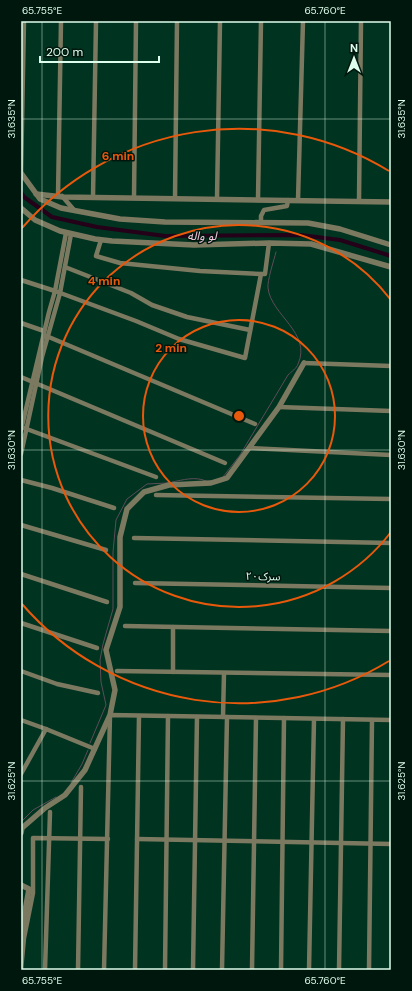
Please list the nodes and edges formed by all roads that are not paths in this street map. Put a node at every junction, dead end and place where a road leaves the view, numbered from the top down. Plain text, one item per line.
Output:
1 (24, 21) edge
2 (61, 21) edge
3 (96, 21) edge
4 (136, 21) edge
5 (178, 21) edge
6 (220, 21) edge
7 (261, 21) edge
8 (303, 21) edge
9 (361, 21) edge
10 (21, 174) edge
11 (36, 194) junction
12 (60, 195) junction
13 (93, 197) junction
14 (134, 197) junction
15 (175, 198) junction
16 (217, 199) junction
17 (258, 199) junction
18 (288, 200) junction
19 (298, 200) junction
20 (359, 201) junction
21 (391, 202) edge
22 (21, 208) edge
23 (74, 210) junction
24 (261, 222) junction
25 (69, 234) junction
26 (101, 240) junction
27 (269, 242) junction
28 (391, 245) edge
29 (391, 267) edge
30 (65, 268) junction
31 (261, 274) junction
32 (21, 280) edge
33 (58, 292) junction
34 (21, 323) edge
35 (250, 330) junction
36 (45, 334) junction
37 (304, 363) joint
38 (391, 366) edge
39 (21, 377) edge
40 (35, 382) junction
41 (279, 407) junction
42 (391, 410) edge
43 (255, 424) dead end
44 (23, 428) edge
45 (249, 448) junction
46 (21, 454) edge
47 (391, 455) edge
48 (225, 463) dead end
49 (156, 477) dead end
50 (21, 480) edge
51 (156, 496) dead end
52 (391, 499) edge
53 (114, 508) dead end
54 (21, 525) edge
55 (134, 538) dead end
56 (391, 543) edge
57 (106, 550) dead end
58 (21, 574) edge
59 (135, 583) dead end
60 (391, 588) edge
61 (107, 602) dead end
62 (21, 623) edge
63 (125, 626) dead end
64 (174, 627) junction
65 (391, 631) edge
66 (97, 648) dead end
67 (21, 671) edge
68 (117, 671) dead end
69 (173, 672) junction
70 (224, 673) junction
71 (391, 675) edge
72 (98, 693) dead end
73 (110, 715) junction
74 (139, 716) junction
75 (168, 716) junction
76 (197, 717) junction
77 (225, 717) junction
78 (256, 718) junction
79 (284, 718) junction
80 (314, 719) junction
81 (343, 719) junction
82 (21, 720) edge
83 (372, 720) junction
84 (391, 720) edge
85 (46, 729) junction
86 (95, 749) junction
87 (21, 772) edge
88 (81, 787) dead end
89 (50, 812) dead end
90 (21, 833) edge
91 (50, 838) junction
92 (79, 838) junction
93 (108, 839) junction
94 (137, 839) junction
95 (166, 840) junction
96 (195, 840) junction
97 (225, 841) junction
98 (254, 841) junction
99 (282, 842) junction
100 (312, 842) junction
101 (341, 843) junction
102 (371, 843) junction
103 (391, 844) edge
104 (21, 885) edge
105 (21, 933) edge
106 (21, 970) edge
107 (45, 970) edge
108 (78, 970) edge
109 (104, 970) edge
110 (136, 970) edge
111 (165, 970) edge
112 (193, 970) edge
113 (222, 970) edge
114 (252, 970) edge
115 (281, 970) edge
116 (309, 970) edge
117 (339, 970) edge
118 (369, 970) edge

1 - 10 street
2 - 12 street
3 - 13 street
4 - 14 street
5 - 15 street
6 - 16 street
7 - 17 street
8 - 19 street
9 - 20 street
10 - 11 street
11 - 12 street
11 - 23 street
12 - 13 street
12 - 23 street
13 - 14 street
14 - 15 street
15 - 16 street
16 - 17 street
17 - 18 street
18 - 19 street
18 - 24 street
19 - 20 street
20 - 21 street
22 - 25 street
23 - 24 street
24 - 28 street
25 - 26 street
25 - 30 street
25 - 33 street
26 - 27 street
26 - 31 street
27 - 29 street
27 - 31 street
30 - 33 street
30 - 35 street
31 - 35 street
32 - 33 street
33 - 35 street
33 - 36 street
34 - 36 street
36 - 40 street
36 - 43 street
37 - 38 street
37 - 41 street
39 - 40 street
40 - 44 street
40 - 48 street
41 - 42 street
41 - 45 street
44 - 46 street
44 - 49 street
45 - 47 street
45 - 73 street
50 - 53 street
51 - 52 street
54 - 57 street
55 - 56 street
58 - 61 street
59 - 60 street, سرک۲۰
62 - 66 street
63 - 64 street
64 - 65 street
64 - 69 street
67 - 72 street
68 - 69 street
69 - 70 street
70 - 71 street
70 - 77 street
73 - 74 street
73 - 86 street
73 - 93 street
74 - 75 street
74 - 94 street
75 - 76 street
75 - 95 street
76 - 77 street
76 - 96 street
77 - 78 street
77 - 97 street
78 - 79 street
78 - 98 street
79 - 80 street
79 - 99 street
80 - 81 street
80 - 100 street
81 - 83 street
81 - 101 street
82 - 85 street
83 - 84 street
83 - 102 street
85 - 86 street
85 - 87 street
86 - 90 street
88 - 92 street
89 - 91 street
91 - 92 street
91 - 106 street
91 - 107 street
92 - 93 street
92 - 108 street
93 - 109 street
94 - 95 street
94 - 110 street
95 - 96 street
95 - 111 street
96 - 97 street
96 - 112 street
97 - 98 street
97 - 113 street
98 - 99 street
98 - 114 street
99 - 100 street
99 - 115 street
100 - 101 street
100 - 116 street
101 - 102 street
101 - 117 street
102 - 103 street
102 - 118 street
104 - 105 street

